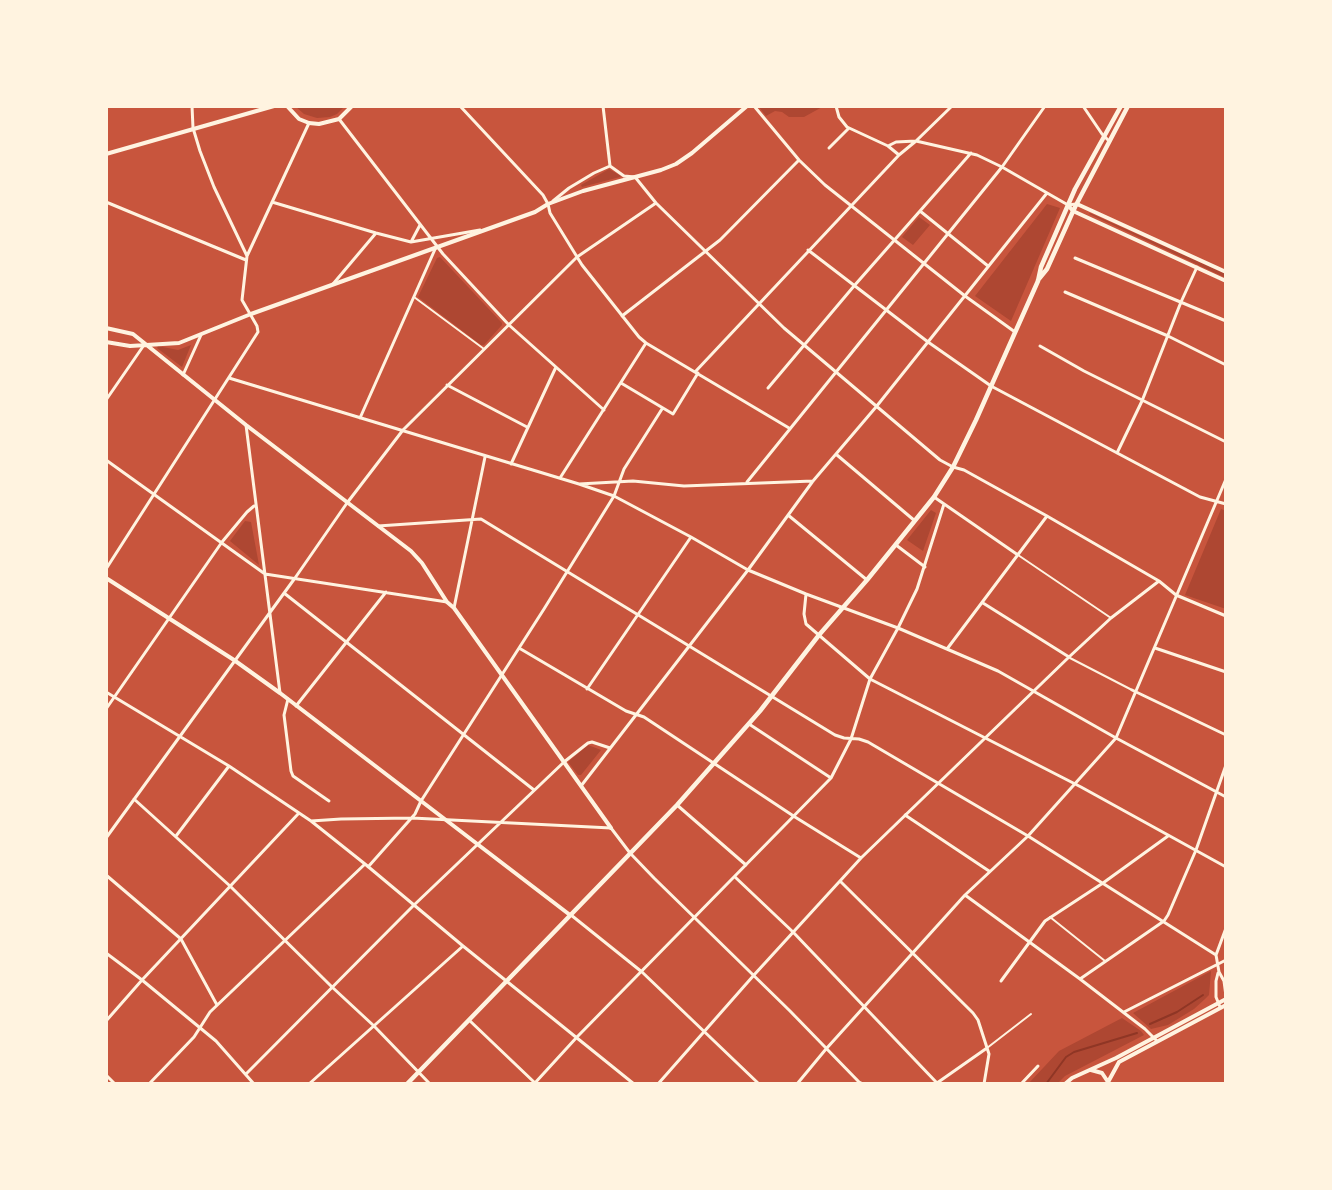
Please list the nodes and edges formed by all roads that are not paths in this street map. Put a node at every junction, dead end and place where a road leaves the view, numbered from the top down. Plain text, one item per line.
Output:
1 (192, 106) edge
2 (274, 106) edge
3 (287, 106) edge
4 (352, 106) edge
5 (460, 106) edge
6 (603, 106) edge
7 (747, 106) edge
8 (754, 106) edge
9 (836, 106) edge
10 (952, 106) edge
11 (1045, 106) edge
12 (1083, 106) edge
13 (1121, 106) edge
14 (1128, 106) edge
15 (339, 119) junction
16 (309, 123) junction
17 (193, 128) junction
18 (849, 128) junction
19 (1105, 135) junction
20 (1109, 141) junction
21 (916, 142) junction
22 (888, 146) junction
23 (829, 148) dead end
24 (971, 153) junction
25 (106, 154) edge
26 (899, 155) junction
27 (799, 160) junction
28 (610, 166) junction
29 (1002, 167) junction
30 (636, 177) junction
31 (1047, 193) junction
32 (106, 202) edge
33 (272, 202) junction
34 (656, 202) junction
35 (548, 204) junction
36 (1076, 204) junction
37 (851, 205) junction
38 (1068, 205) junction
39 (920, 211) junction
40 (1073, 211) junction
41 (420, 225) junction
42 (483, 230) junction
43 (376, 234) junction
44 (948, 234) junction
45 (430, 239) junction
46 (895, 239) junction
47 (411, 242) junction
48 (436, 246) junction
49 (808, 250) junction
50 (706, 251) junction
51 (577, 257) junction
52 (247, 258) junction
53 (1075, 258) dead end
54 (925, 263) junction
55 (988, 266) junction
56 (1197, 267) junction
57 (1226, 272) edge
58 (1038, 280) junction
59 (1226, 281) edge
60 (331, 286) junction
61 (854, 286) junction
62 (1065, 292) dead end
63 (965, 296) junction
64 (414, 297) junction
65 (1181, 302) junction
66 (758, 304) junction
67 (886, 311) junction
68 (251, 314) junction
69 (622, 317) junction
70 (1226, 321) edge
71 (509, 325) junction
72 (106, 328) edge
73 (1015, 332) junction
74 (201, 334) junction
75 (1168, 336) junction
76 (106, 342) edge
77 (928, 342) junction
78 (646, 343) junction
79 (144, 344) junction
80 (803, 345) junction
81 (1040, 346) dead end
82 (484, 349) junction
83 (1226, 365) edge
84 (556, 367) junction
85 (696, 372) junction
86 (835, 372) junction
87 (182, 375) junction
88 (229, 378) junction
89 (621, 383) junction
90 (447, 385) junction
91 (991, 386) junction
92 (768, 388) dead end
93 (106, 400) edge
94 (1142, 400) junction
95 (214, 401) junction
96 (876, 407) junction
97 (662, 409) junction
98 (604, 410) junction
99 (360, 418) junction
100 (246, 426) junction
101 (527, 428) junction
102 (789, 428) junction
103 (403, 430) junction
104 (1226, 442) edge
105 (1117, 453) junction
106 (837, 455) junction
107 (485, 456) junction
108 (106, 460) edge
109 (511, 464) junction
110 (953, 467) junction
111 (560, 478) junction
112 (1226, 479) edge
113 (619, 481) junction
114 (813, 481) junction
115 (746, 483) junction
116 (579, 484) junction
117 (154, 494) junction
118 (614, 496) junction
119 (934, 497) junction
120 (1216, 501) junction
121 (347, 503) junction
122 (944, 504) junction
123 (1226, 504) edge
124 (255, 506) junction
125 (788, 514) junction
126 (1047, 516) junction
127 (472, 518) junction
128 (916, 521) junction
129 (377, 526) junction
130 (691, 537) junction
131 (222, 542) junction
132 (896, 544) junction
133 (1018, 555) junction
134 (924, 567) junction
135 (106, 569) edge
136 (748, 570) junction
137 (568, 571) junction
138 (265, 574) junction
139 (106, 578) edge
140 (295, 578) junction
141 (867, 580) junction
142 (1159, 581) junction
143 (386, 592) junction
144 (284, 593) junction
145 (806, 594) junction
146 (1176, 595) junction
147 (447, 602) junction
148 (983, 603) junction
149 (844, 607) junction
150 (454, 608) junction
151 (270, 611) junction
152 (638, 614) junction
153 (1226, 616) edge
154 (1111, 618) junction
155 (169, 619) junction
156 (898, 628) junction
157 (819, 636) junction
158 (347, 642) junction
159 (688, 646) junction
160 (519, 648) junction
161 (1155, 648) junction
162 (947, 649) junction
163 (1069, 657) junction
164 (234, 660) junction
165 (1226, 672) edge
166 (502, 674) junction
167 (870, 680) junction
168 (587, 689) junction
169 (1034, 691) junction
170 (1134, 691) junction
171 (106, 692) edge
172 (280, 693) junction
173 (115, 696) junction
174 (772, 696) junction
175 (288, 699) junction
176 (296, 706) junction
177 (106, 709) edge
178 (635, 714) junction
179 (748, 724) junction
180 (464, 734) junction
181 (1226, 735) edge
182 (180, 736) junction
183 (851, 738) junction
184 (984, 738) junction
185 (1116, 738) junction
186 (610, 748) junction
187 (564, 762) junction
188 (714, 762) junction
189 (1226, 765) edge
190 (229, 766) junction
191 (832, 778) junction
192 (937, 784) junction
193 (1074, 784) junction
194 (581, 786) junction
195 (534, 790) junction
196 (1216, 792) junction
197 (1226, 797) edge
198 (134, 798) junction
199 (329, 801) dead end
200 (421, 801) junction
201 (677, 805) junction
202 (299, 812) junction
203 (905, 815) junction
204 (795, 817) junction
205 (412, 818) junction
206 (444, 819) junction
207 (311, 821) junction
208 (502, 822) junction
209 (611, 828) junction
210 (176, 836) junction
211 (1028, 836) junction
212 (1168, 836) junction
213 (106, 838) edge
214 (478, 844) junction
215 (1196, 850) junction
216 (630, 853) junction
217 (860, 858) junction
218 (366, 865) junction
219 (746, 865) junction
220 (1226, 867) edge
221 (989, 871) junction
222 (106, 875) edge
223 (735, 877) junction
224 (840, 881) junction
225 (1103, 883) junction
226 (230, 886) junction
227 (965, 895) junction
228 (413, 906) junction
229 (570, 915) junction
230 (694, 917) junction
231 (1050, 917) junction
232 (1164, 921) junction
233 (1226, 928) edge
234 (793, 932) junction
235 (181, 939) junction
236 (286, 940) junction
237 (1029, 940) junction
238 (1222, 944) junction
239 (462, 946) junction
240 (1226, 946) edge
241 (106, 953) edge
242 (914, 954) junction
243 (1216, 955) junction
244 (1226, 960) edge
245 (1106, 961) junction
246 (1218, 964) junction
247 (642, 972) junction
248 (1218, 972) junction
249 (754, 975) junction
250 (1080, 979) junction
251 (142, 980) junction
252 (507, 980) junction
253 (1001, 981) dead end
254 (332, 987) junction
255 (1226, 998) edge
256 (1219, 1004) junction
257 (217, 1005) junction
258 (1226, 1005) edge
259 (866, 1007) junction
260 (1124, 1012) junction
261 (1031, 1014) dead end
262 (469, 1020) junction
263 (106, 1021) edge
264 (374, 1026) junction
265 (200, 1028) junction
266 (704, 1031) junction
267 (577, 1037) junction
268 (1156, 1039) junction
269 (987, 1048) junction
270 (826, 1049) junction
271 (1038, 1066) dead end
272 (1090, 1070) junction
273 (418, 1072) junction
274 (246, 1074) junction
275 (106, 1075) edge
276 (535, 1083) edge
277 (937, 1083) edge
278 (1107, 1083) edge
279 (115, 1084) edge
280 (149, 1084) edge
281 (254, 1084) edge
282 (309, 1084) edge
283 (407, 1084) edge
284 (430, 1084) edge
285 (634, 1084) edge
286 (658, 1084) edge
287 (759, 1084) edge
288 (797, 1084) edge
289 (862, 1084) edge
290 (984, 1084) edge
291 (1021, 1084) edge
292 (1065, 1084) edge

1 - 17 street
2 - 17 street
3 - 16 street
4 - 15 street
5 - 35 street
6 - 28 street
7 - 30 street
8 - 27 street
9 - 18 street
10 - 21 street
11 - 29 street
12 - 19 street
13 - 19 main road
14 - 20 main road
15 - 16 street
15 - 41 street
16 - 33 street
17 - 25 street
17 - 52 street
18 - 22 street
18 - 23 street
19 - 20 street
19 - 38 main road
20 - 36 main road
21 - 22 street
21 - 24 street
21 - 26 street
22 - 26 street
24 - 29 street
24 - 39 street
26 - 37 street
27 - 37 street
27 - 50 street
28 - 30 street
28 - 35 street
29 - 31 street
29 - 44 street
30 - 34 street
30 - 35 street
31 - 38 street
31 - 55 street
32 - 52 street
33 - 43 street
33 - 52 street
34 - 50 street
34 - 51 street
35 - 42 street
35 - 51 street
36 - 38 street
36 - 40 main road
36 - 57 street
37 - 46 street
37 - 49 street
38 - 40 street
38 - 58 main road
39 - 44 street
39 - 46 street
40 - 56 street
40 - 58 main road
41 - 45 street
41 - 47 street
42 - 45 street
42 - 48 street
43 - 47 street
43 - 60 street
44 - 54 street
44 - 55 street
45 - 47 street
45 - 48 street
46 - 54 street
46 - 61 street
48 - 60 street
48 - 64 street
48 - 71 street
49 - 61 street
49 - 66 street
50 - 66 street
50 - 69 street
51 - 69 street
51 - 71 street
52 - 68 street
53 - 65 street
54 - 63 street
54 - 67 street
55 - 63 street
56 - 59 street
56 - 65 street
58 - 73 main road
60 - 68 street
61 - 67 street
61 - 80 street
62 - 75 street
63 - 73 street
63 - 77 street
64 - 82 street
64 - 99 street
65 - 70 street
65 - 75 street
66 - 80 street
66 - 85 street
67 - 77 street
67 - 86 street
68 - 74 street
68 - 88 street
69 - 78 street
71 - 82 street
71 - 84 street
72 - 79 street
73 - 91 main road
74 - 79 street
74 - 87 street
75 - 83 street
75 - 94 street
76 - 79 street
77 - 91 street
77 - 96 street
78 - 85 street
78 - 89 street
79 - 87 street
79 - 93 street
80 - 86 street
80 - 92 street
81 - 94 street
82 - 90 street
84 - 98 street
84 - 101 street
85 - 97 street
85 - 102 street
86 - 96 street
86 - 102 street
87 - 95 street
88 - 95 street
88 - 99 street
89 - 97 street
89 - 98 street
90 - 101 street
90 - 103 street
91 - 105 street
91 - 110 main road
94 - 104 street
94 - 105 street
95 - 100 street
95 - 117 street
96 - 106 street
96 - 110 street
97 - 113 street
98 - 111 street
99 - 103 street
100 - 121 street
100 - 124 street
101 - 109 street
102 - 115 street
103 - 107 street
103 - 121 street
105 - 120 street
106 - 114 street
106 - 128 street
107 - 109 street
107 - 127 street
108 - 117 street
109 - 111 street
110 - 119 main road
110 - 126 street
111 - 116 street
112 - 120 street
113 - 115 street
113 - 116 street
113 - 118 street
114 - 115 street
114 - 125 street
116 - 118 street
117 - 131 street
117 - 135 street
118 - 130 street
118 - 137 street
119 - 122 street
119 - 128 main road
120 - 123 street
120 - 146 street
121 - 129 street
121 - 140 street
122 - 133 street
122 - 134 street
124 - 131 street
124 - 138 street
125 - 136 street
125 - 141 street
126 - 133 street
126 - 142 street
127 - 129 street
127 - 137 street
127 - 150 street
128 - 132 main road
129 - 147 street
130 - 136 street
130 - 152 street
131 - 138 street
131 - 155 street
132 - 134 street
132 - 141 main road
133 - 148 street
133 - 154 street
134 - 156 street
136 - 145 street
136 - 159 street
137 - 152 street
137 - 160 street
138 - 140 street
138 - 151 street
139 - 155 street
140 - 143 street
140 - 144 street
141 - 149 main road
142 - 146 street
142 - 154 street
143 - 147 street
143 - 158 street
144 - 151 street
144 - 158 street
145 - 149 street
145 - 157 street
146 - 153 street
146 - 161 street
147 - 150 street
148 - 162 street
148 - 163 street
149 - 156 street
149 - 157 main road
150 - 166 street
151 - 164 street
151 - 172 street
152 - 159 street
152 - 168 street
154 - 163 street
155 - 164 street
155 - 173 street
156 - 162 street
156 - 167 street
157 - 167 street
157 - 174 main road
158 - 176 street
158 - 180 street
159 - 174 street
159 - 178 street
160 - 166 street
160 - 168 street
161 - 165 street
161 - 170 street
162 - 169 street
163 - 169 street
163 - 170 street
164 - 172 street
164 - 182 street
166 - 180 street
166 - 187 street
167 - 183 street
167 - 184 street
168 - 178 street
169 - 184 street
169 - 185 street
170 - 181 street
170 - 185 street
171 - 173 street
172 - 175 street
173 - 177 street
173 - 182 street
174 - 179 main road
174 - 183 street
175 - 176 street
175 - 199 street
176 - 200 street
178 - 186 street
178 - 188 street
179 - 188 main road
179 - 191 street
180 - 195 street
180 - 200 street
182 - 190 street
182 - 198 street
183 - 191 street
183 - 192 street
184 - 192 street
184 - 193 street
185 - 193 street
185 - 196 street
186 - 187 street
186 - 194 street
187 - 194 street
187 - 195 street
188 - 201 main road
188 - 204 street
189 - 196 street
190 - 202 street
190 - 210 street
191 - 204 street
192 - 203 street
192 - 211 street
193 - 211 street
193 - 212 street
194 - 209 street
195 - 208 street
196 - 197 street
196 - 215 street
198 - 210 street
198 - 213 street
200 - 205 street
200 - 206 street
201 - 216 main road
201 - 219 street
202 - 207 street
202 - 226 street
203 - 217 street
203 - 221 street
204 - 217 street
204 - 219 street
205 - 206 street
205 - 207 street
205 - 218 street
206 - 208 street
206 - 214 street
207 - 218 street
208 - 209 street
208 - 214 street
209 - 216 street
210 - 226 street
211 - 221 street
211 - 225 street
212 - 215 street
212 - 225 street
214 - 228 street
214 - 229 street
215 - 220 street
215 - 232 street
216 - 229 main road
216 - 230 street
217 - 224 street
218 - 228 street
218 - 236 street
219 - 223 street
221 - 227 street
222 - 235 street
223 - 230 street
223 - 234 street
224 - 234 street
224 - 242 street
225 - 231 street
225 - 232 street
226 - 235 street
226 - 236 street
227 - 237 street
227 - 242 street
228 - 239 street
228 - 254 street
229 - 247 street
229 - 252 main road
230 - 247 street
230 - 249 street
231 - 237 street
231 - 245 street
232 - 243 street
232 - 245 street
233 - 238 street
234 - 249 street
234 - 259 street
235 - 251 street
235 - 257 street
236 - 254 street
236 - 257 street
237 - 250 street
237 - 253 street
238 - 240 street
238 - 243 street
239 - 252 street
239 - 264 street
241 - 251 street
242 - 259 street
242 - 269 street
243 - 246 street
244 - 246 street
245 - 250 street
246 - 248 street
246 - 260 street
247 - 266 street
247 - 267 street
248 - 255 street
248 - 256 street
249 - 266 street
249 - 270 street
250 - 260 street
251 - 263 street
251 - 265 street
252 - 262 main road
252 - 267 street
254 - 264 street
254 - 274 street
255 - 256 street
256 - 258 street
256 - 268 street
257 - 265 street
259 - 270 street
259 - 277 street
260 - 268 street
261 - 269 street
262 - 273 main road
262 - 276 street
264 - 273 street
264 - 282 street
265 - 274 street
265 - 280 street
266 - 286 street
266 - 287 street
267 - 276 street
267 - 285 street
268 - 272 street
268 - 278 street
269 - 277 street
269 - 290 street
270 - 288 street
270 - 289 street
271 - 291 street
272 - 278 street
272 - 292 street
273 - 283 main road
273 - 284 street
274 - 281 street
275 - 279 street

